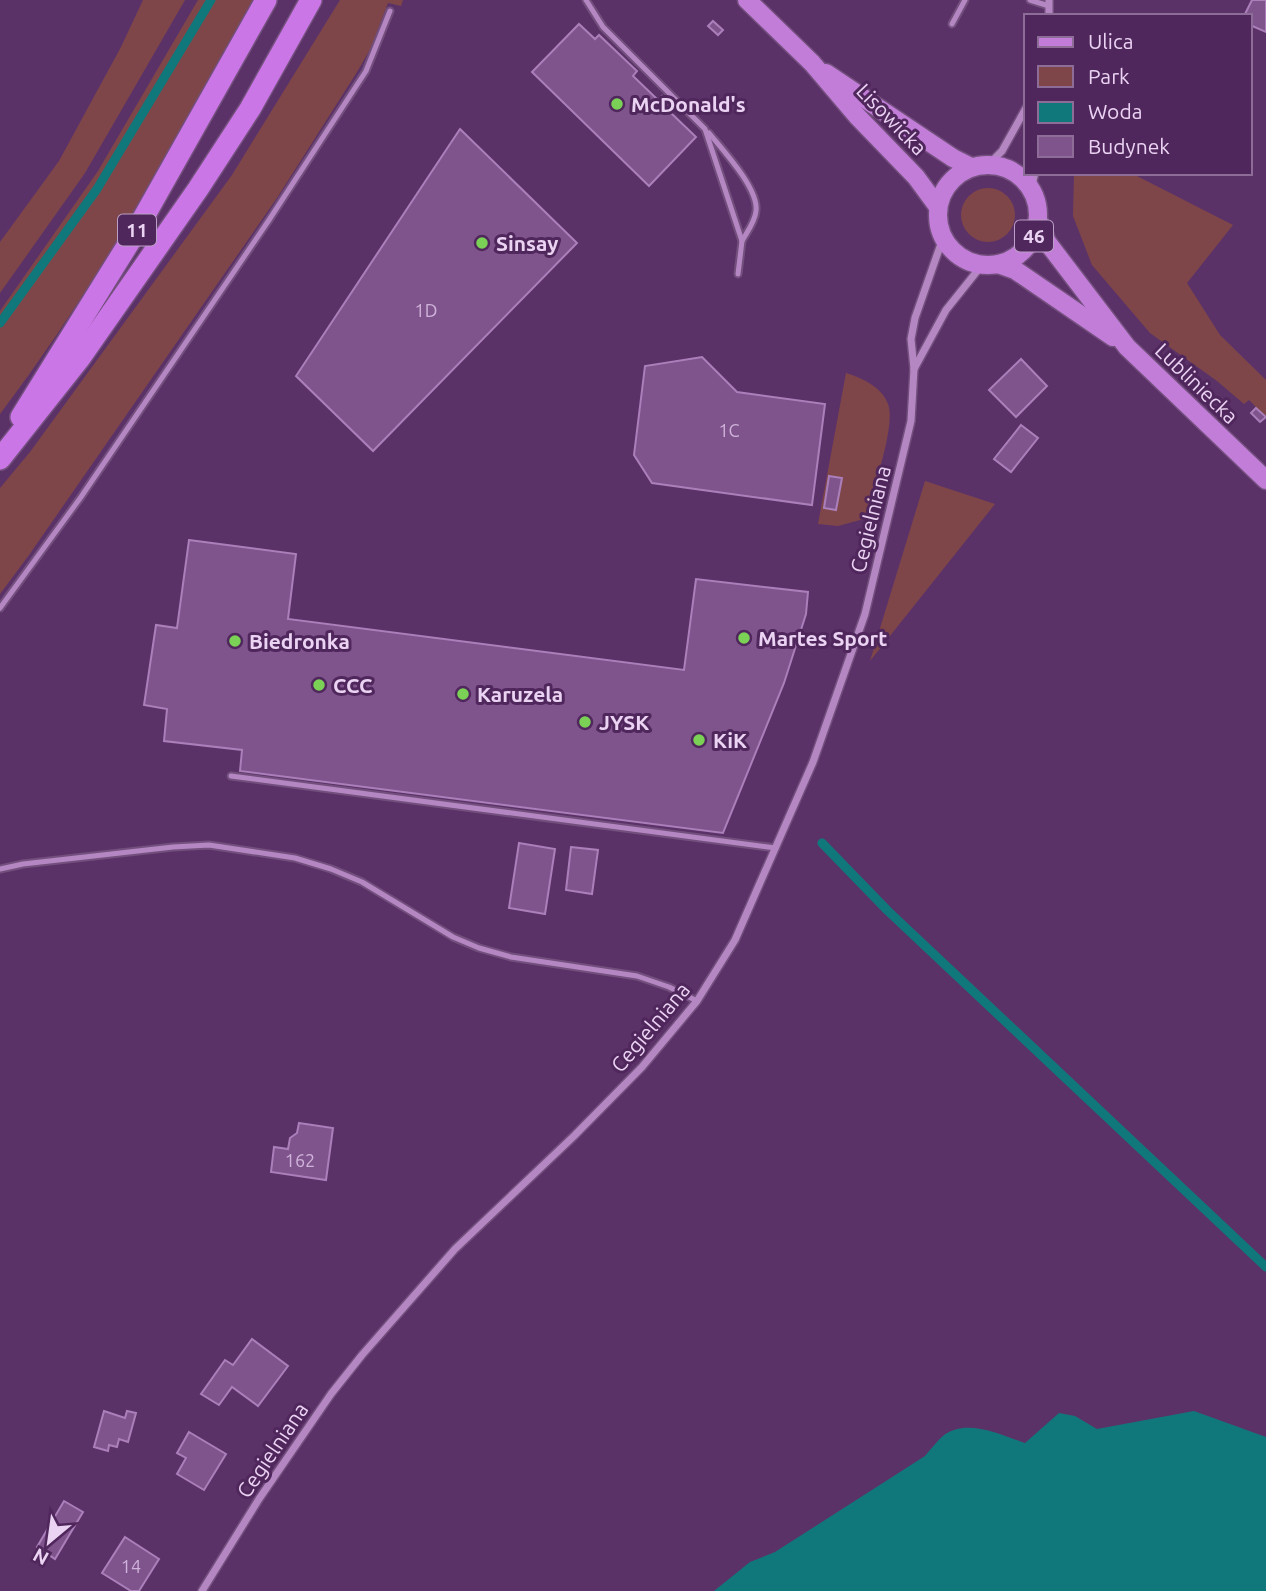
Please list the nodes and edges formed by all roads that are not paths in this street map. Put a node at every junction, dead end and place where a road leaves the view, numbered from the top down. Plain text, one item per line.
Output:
1 (266, 0) edge
2 (311, 0) edge
3 (586, 0) edge
4 (747, 0) edge
5 (965, 0) edge
6 (1030, 0) edge
7 (1049, 3) edge
8 (390, 11) dead end
9 (952, 24) dead end
10 (812, 63) junction
11 (1024, 112) edge
12 (705, 128) junction
13 (980, 166) junction
14 (1033, 181) edge
15 (938, 207) junction
16 (1038, 220) junction
17 (943, 238) junction
18 (742, 241) junction
19 (990, 265) junction
20 (738, 274) dead end
21 (1127, 347) junction
22 (914, 369) junction
23 (0, 457) edge
24 (1266, 480) edge
25 (0, 608) edge
26 (231, 776) dead end
27 (776, 848) junction
28 (0, 869) edge
29 (697, 1001) junction
30 (202, 1591) edge

1 - 23 highway, 11
2 - 23 highway, 11
3 - 12 lane
4 - 10 main road, Lisowicka / 46
5 - 9 lane
6 - 7 lane
8 - 25 lane
10 - 13 main road, Lisowicka / 46
10 - 15 main road, Lisowicka / 46
11 - 13 street
12 - 18 lane
12 - 18 lane
13 - 14 main road, 46
13 - 15 main road
14 - 16 main road, 46
15 - 17 main road, 46
16 - 19 main road, 46
16 - 21 main road, Lubliniecka / 46
17 - 19 main road, 46
17 - 22 street, Cegielniana
18 - 20 lane
19 - 21 main road, Lubliniecka / 46
19 - 22 street, Cegielniana
21 - 24 main road, Lubliniecka / 46
22 - 27 street, Cegielniana
26 - 27 lane
27 - 29 street, Cegielniana
28 - 29 lane
29 - 30 street, Cegielniana

